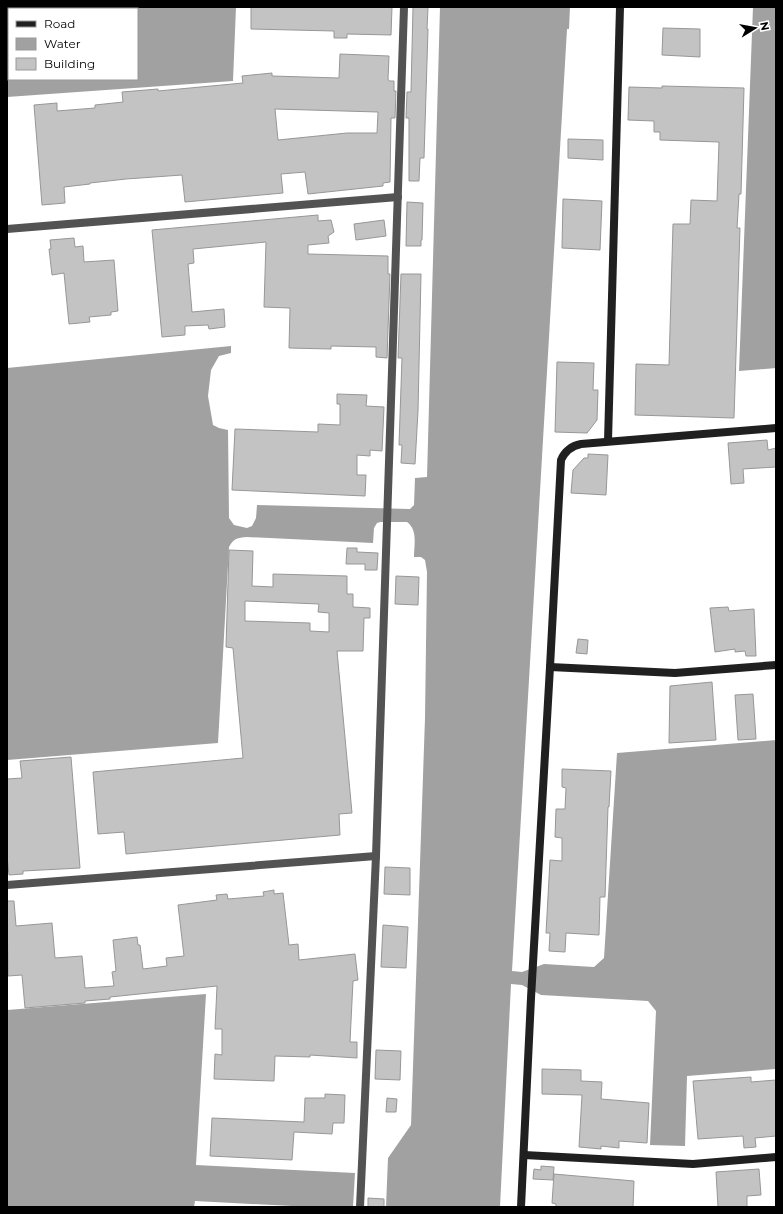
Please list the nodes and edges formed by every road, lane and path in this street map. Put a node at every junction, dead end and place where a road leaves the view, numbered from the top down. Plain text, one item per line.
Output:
1 (404, 7) edge
2 (620, 7) edge
3 (398, 197) junction
4 (7, 229) edge
5 (776, 428) edge
6 (608, 441) junction
7 (776, 665) edge
8 (550, 667) junction
9 (376, 856) junction
10 (7, 885) edge
11 (524, 1155) junction
12 (776, 1158) edge
13 (360, 1207) edge
14 (521, 1207) edge

1 - 3 street
2 - 6 street
3 - 4 street
3 - 9 street
5 - 6 street
6 - 8 street
7 - 8 street
8 - 11 street
9 - 10 street
9 - 13 street
11 - 12 street
11 - 14 street

